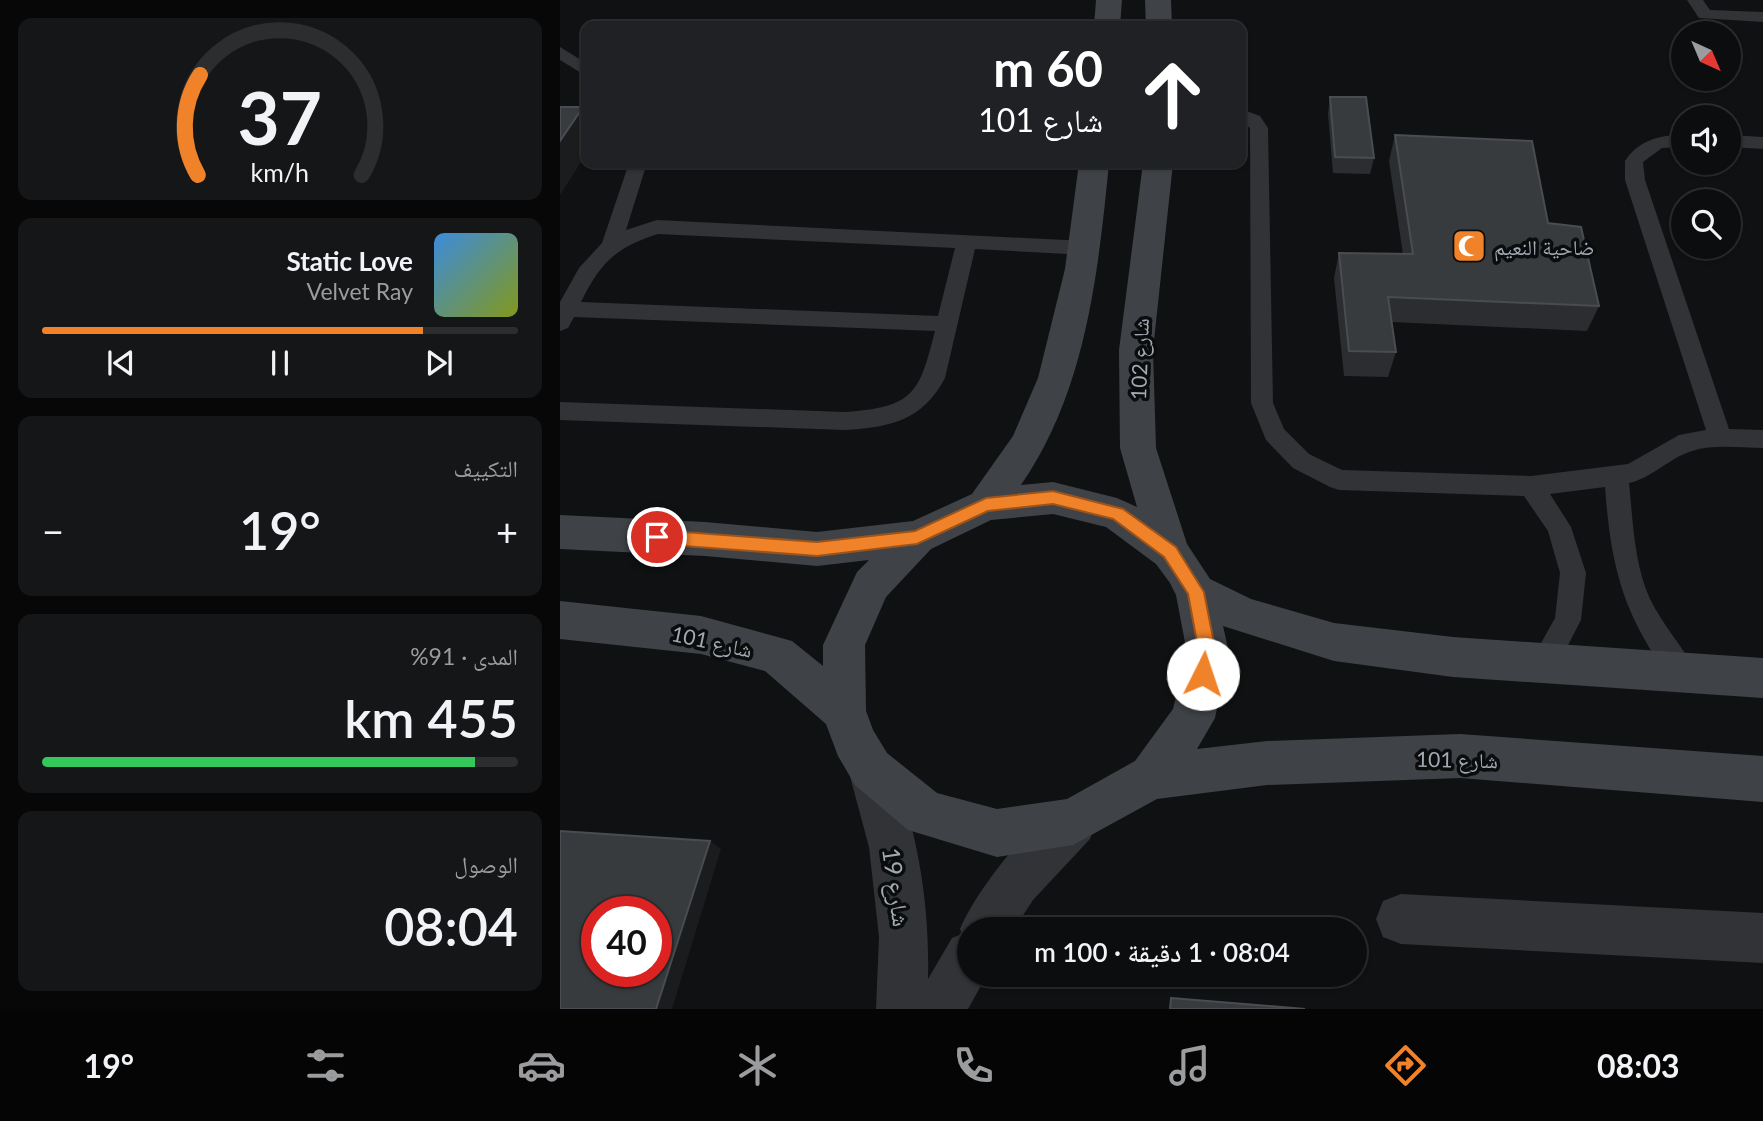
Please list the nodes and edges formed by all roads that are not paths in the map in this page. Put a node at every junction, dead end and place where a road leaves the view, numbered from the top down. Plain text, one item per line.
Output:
1 (1109, 0) edge
2 (1158, 0) edge
3 (1695, 0) edge
4 (1763, 17) edge
5 (1107, 21) edge
6 (1159, 21) edge
7 (560, 52) edge
8 (581, 67) edge
9 (1246, 116) edge
10 (1671, 141) edge
11 (1741, 142) edge
12 (1763, 143) edge
13 (1250, 165) edge
14 (636, 168) edge
15 (1093, 168) edge
16 (1157, 168) edge
17 (967, 242) junction
18 (612, 243) junction
19 (1085, 248) junction
20 (564, 316) edge
21 (947, 324) junction
22 (560, 411) edge
23 (1720, 438) junction
24 (1763, 439) edge
25 (1616, 476) junction
26 (1531, 486) junction
27 (986, 505) junction
28 (560, 532) edge
29 (917, 537) junction
30 (1170, 552) junction
31 (1196, 592) junction
32 (560, 620) edge
33 (1544, 663) junction
34 (1682, 673) junction
35 (1763, 678) edge
36 (844, 711) junction
37 (871, 769) junction
38 (1151, 777) junction
39 (1763, 779) edge
40 (1073, 822) junction
41 (993, 917) edge
42 (1401, 919) dead end
43 (1763, 938) edge
44 (957, 979) edge
45 (902, 1009) edge
46 (940, 1009) edge

1 - 5 street
2 - 6 street
3 - 4 lane
7 - 8 lane
9 - 13 lane
10 - 23 lane
11 - 12 lane
13 - 26 lane
14 - 18 lane
15 - 19 street
16 - 30 street, شارع 102
17 - 18 lane
17 - 19 lane
17 - 21 lane
18 - 20 lane
19 - 27 street
20 - 21 lane
21 - 22 lane
23 - 24 lane
23 - 25 lane
25 - 26 lane
25 - 34 lane
26 - 33 lane
27 - 29 street
27 - 30 street
28 - 29 street
29 - 36 street
30 - 31 street
31 - 33 street
31 - 38 street
32 - 36 street, شارع 101
33 - 34 street
34 - 35 street
36 - 37 street
37 - 40 street
37 - 45 street, شارع 19
38 - 39 street, شارع 101
38 - 40 street
40 - 41 street
42 - 43 street
44 - 46 street

